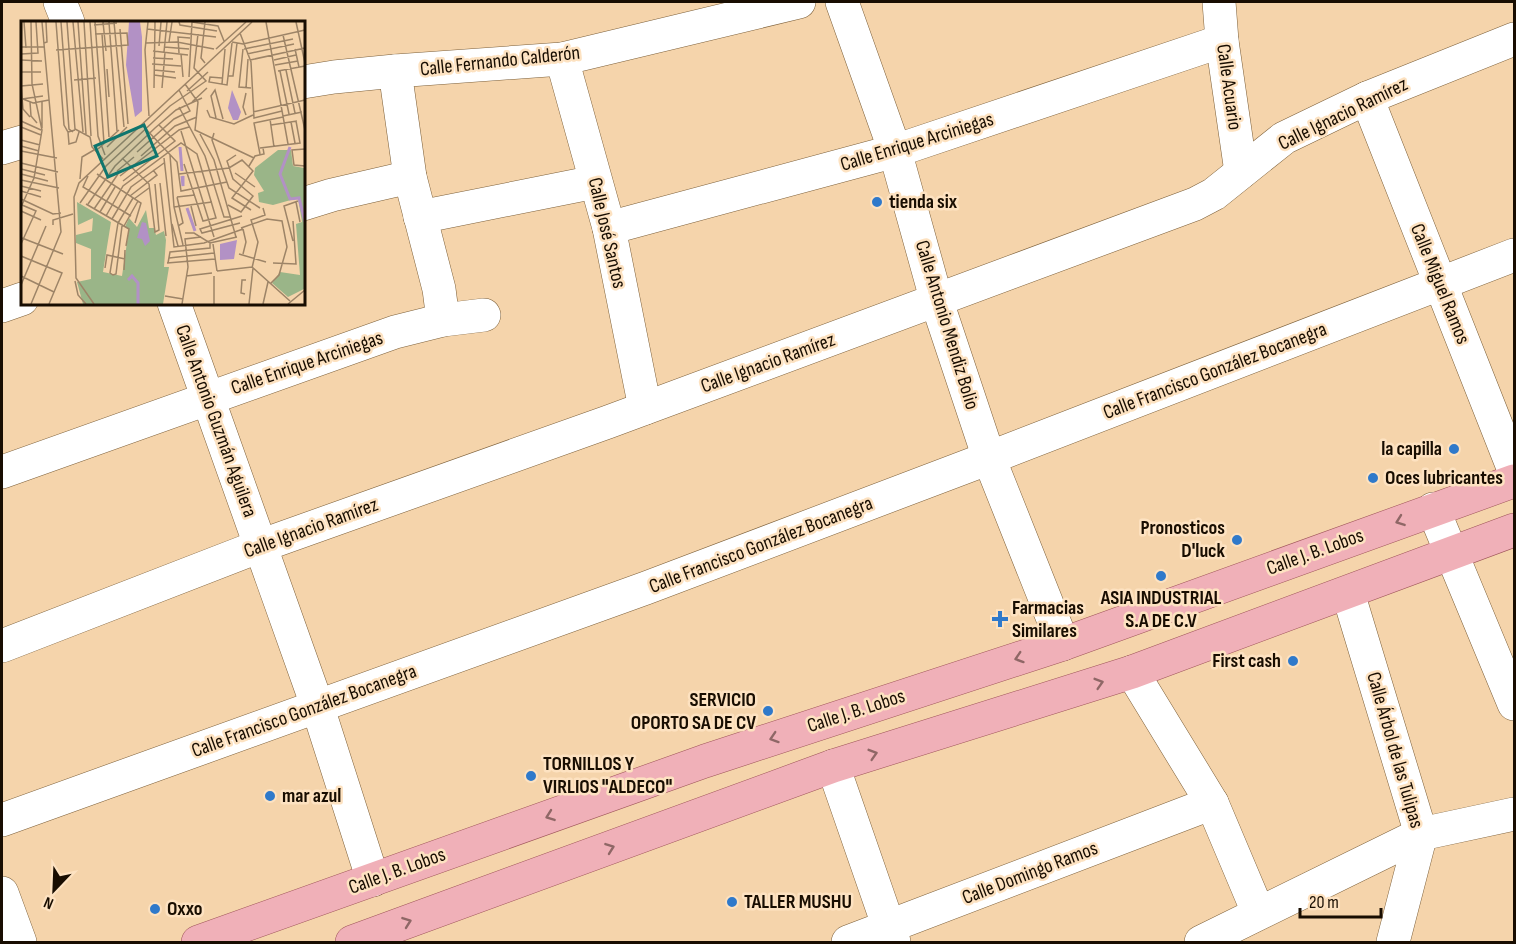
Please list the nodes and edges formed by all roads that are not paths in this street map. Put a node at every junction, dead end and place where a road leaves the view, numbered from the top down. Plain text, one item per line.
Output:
1 (60, 2) edge
2 (799, 2) edge
3 (842, 2) edge
4 (1219, 2) edge
5 (68, 21) edge
6 (1515, 39) edge
7 (1222, 41) junction
8 (562, 59) junction
9 (395, 71) junction
10 (304, 82) edge
11 (1367, 98) junction
12 (21, 142) edge
13 (2, 148) edge
14 (895, 151) junction
15 (1241, 172) junction
16 (410, 177) junction
17 (596, 182) junction
18 (304, 204) edge
19 (420, 217) junction
20 (609, 228) junction
21 (1515, 255) edge
22 (1440, 285) junction
23 (21, 299) edge
24 (936, 302) junction
25 (174, 304) edge
26 (2, 306) edge
27 (484, 315) dead end
28 (443, 320) junction
29 (208, 398) junction
30 (645, 408) junction
31 (989, 458) junction
32 (1515, 470) edge
33 (2, 472) edge
34 (1515, 481) edge
35 (1433, 509) junction
36 (1515, 530) edge
37 (260, 546) junction
38 (1451, 555) junction
39 (1348, 593) junction
40 (1063, 644) junction
41 (2, 646) edge
42 (1132, 672) junction
43 (1515, 704) edge
44 (317, 705) junction
45 (833, 766) junction
46 (1212, 803) junction
47 (1515, 814) edge
48 (2, 820) edge
49 (1421, 834) junction
50 (373, 879) junction
51 (2, 893) edge
52 (1244, 926) edge
53 (891, 935) edge
54 (21, 942) edge
55 (198, 942) edge
56 (352, 942) edge
57 (848, 942) edge
58 (1201, 942) edge
59 (1393, 942) edge

1 - 5 street
2 - 8 street, Calle Fernando Calderón
3 - 14 street, Calle Antonio Mendiz Bolio
4 - 7 street, Calle Acuario
6 - 11 street, Calle Ignacio Ramírez
7 - 14 street, Calle Enrique Arciniegas
7 - 15 street, Calle Acuario
8 - 9 street, Calle Fernando Calderón
8 - 17 street, Calle José Santos
9 - 10 street, Calle Fernando Calderón
9 - 16 street
11 - 15 street, Calle Ignacio Ramírez
11 - 22 street, Calle Miguel Ramos
12 - 13 street
14 - 20 street, Calle Enrique Arciniegas
14 - 24 street, Calle Antonio Mendiz Bolio
15 - 24 street, Calle Ignacio Ramírez
16 - 18 street
16 - 19 street
17 - 19 street
17 - 20 street, Calle José Santos
19 - 28 street
20 - 30 street, Calle José Santos
21 - 22 street, Calle Francisco González Bocanegra
22 - 31 street, Calle Francisco González Bocanegra
22 - 32 street, Calle Miguel Ramos
23 - 26 street
24 - 30 street, Calle Ignacio Ramírez
24 - 31 street, Calle Antonio Mendiz Bolio
25 - 29 street, Calle Antonio Guzmán Aguilera
27 - 28 street, Calle Enrique Arciniegas
28 - 29 street, Calle Enrique Arciniegas
29 - 33 street, Calle Enrique Arciniegas
29 - 37 street, Calle Antonio Guzmán Aguilera
30 - 37 street, Calle Ignacio Ramírez
31 - 40 street, Calle Antonio Mendiz Bolio
31 - 44 street, Calle Francisco González Bocanegra
34 - 35 main road, Calle J. B. Lobos
35 - 38 street
35 -> 40 main road, Calle J. B. Lobos
36 - 38 main road
37 - 41 street, Calle Ignacio Ramírez
37 - 44 street, Calle Antonio Guzmán Aguilera
38 - 39 main road
38 - 43 street
39 - 42 main road
39 - 49 street, Calle Árbol de las Tulipas
40 -> 50 main road, Calle J. B. Lobos
45 -> 42 main road
42 - 46 street
44 - 48 street, Calle Francisco González Bocanegra
44 - 50 street, Calle Antonio Guzmán Aguilera
45 - 53 street
56 -> 45 main road
46 - 52 street
46 - 53 street, Calle Domingo Ramos
47 - 49 street
49 - 52 street
49 - 59 street, Calle Árbol de las Tulipas
50 - 55 main road, Calle J. B. Lobos
51 - 54 street
52 - 58 street
53 - 57 street, Calle Domingo Ramos

